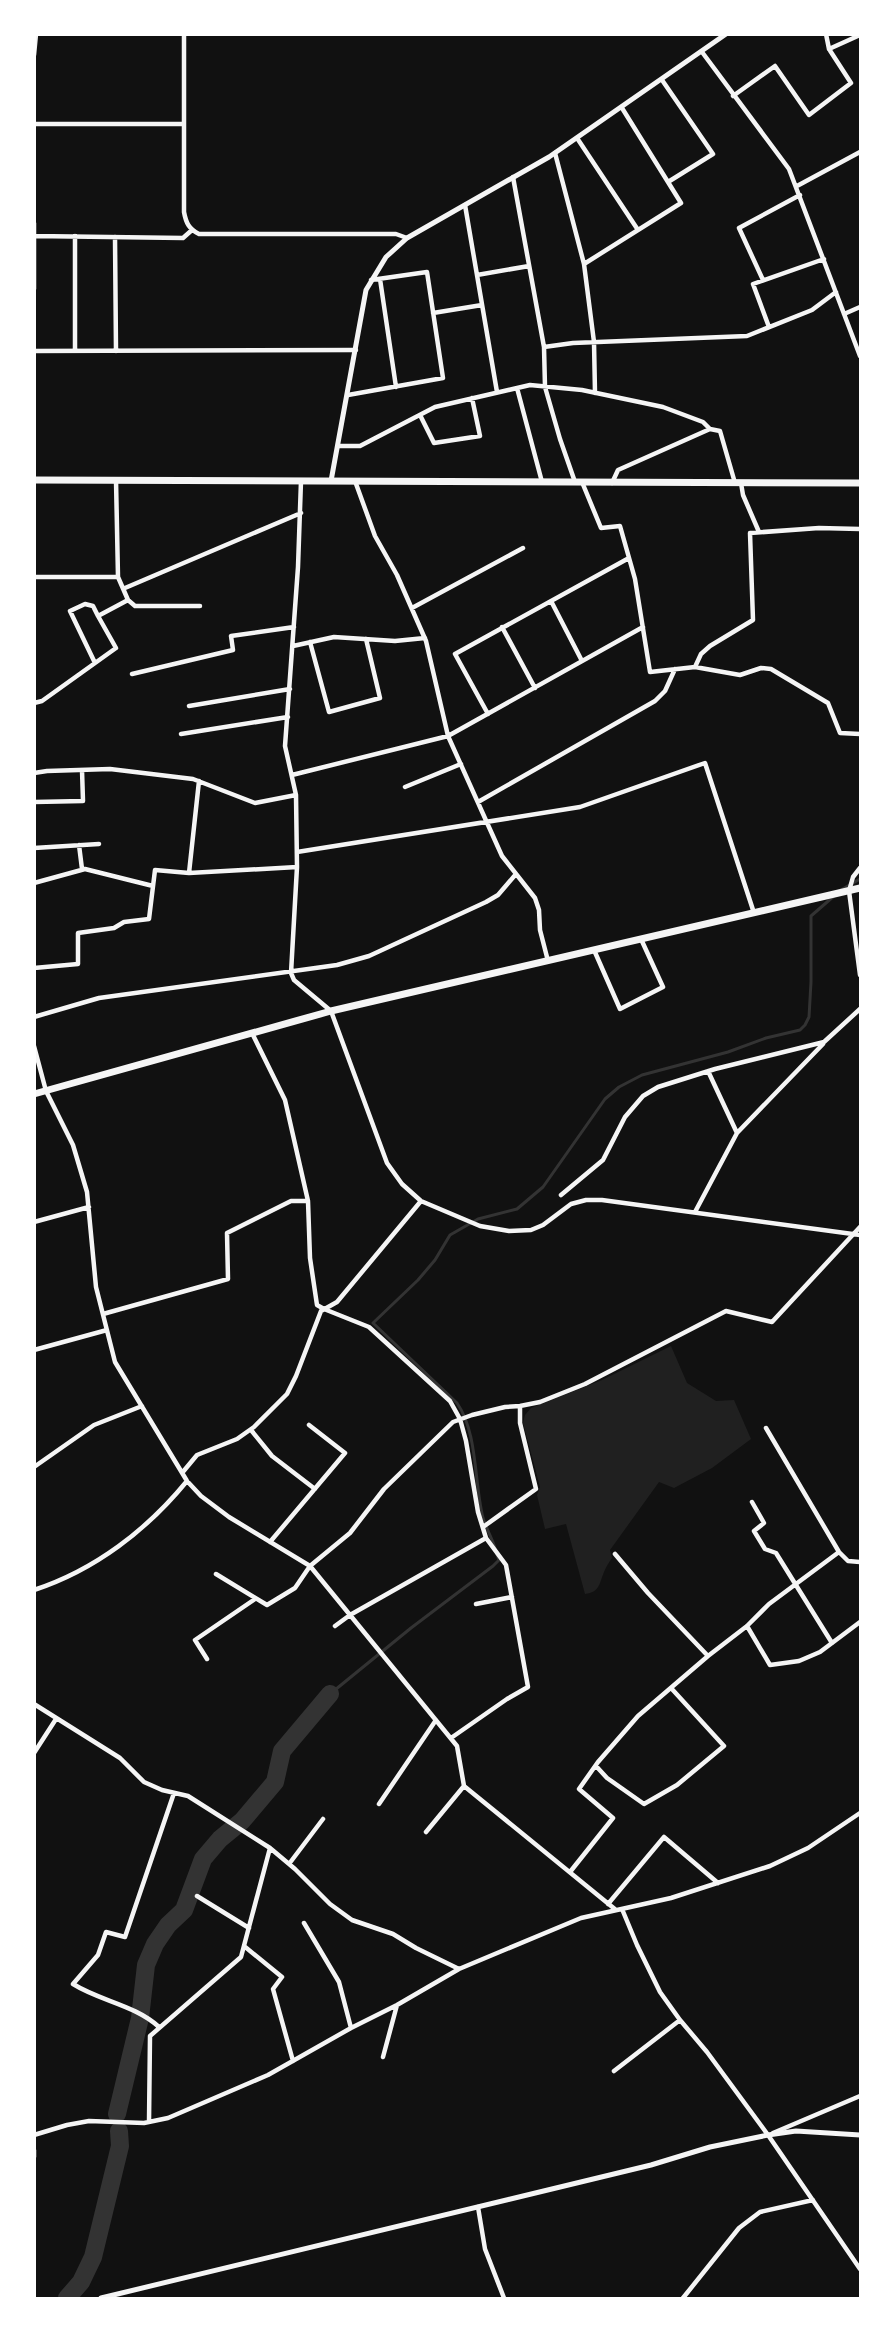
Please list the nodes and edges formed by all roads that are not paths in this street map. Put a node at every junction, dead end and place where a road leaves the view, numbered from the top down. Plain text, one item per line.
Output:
1 (36, 34) edge
2 (184, 34) edge
3 (726, 34) edge
4 (826, 34) edge
5 (861, 35) edge
6 (829, 49) junction
7 (702, 52) junction
8 (34, 55) edge
9 (662, 80) junction
10 (733, 96) junction
11 (622, 108) junction
12 (34, 124) edge
13 (184, 124) junction
14 (577, 138) junction
15 (555, 153) junction
16 (861, 153) edge
17 (513, 177) junction
18 (668, 182) junction
19 (797, 186) junction
20 (800, 195) junction
21 (465, 205) junction
22 (34, 223) edge
23 (192, 230) junction
24 (638, 230) junction
25 (35, 236) edge
26 (75, 236) junction
27 (115, 237) junction
28 (407, 238) junction
29 (824, 259) junction
30 (584, 264) junction
31 (529, 266) junction
32 (477, 275) junction
33 (380, 279) junction
34 (371, 280) junction
35 (763, 280) junction
36 (34, 289) edge
37 (836, 292) junction
38 (482, 305) junction
39 (861, 307) edge
40 (433, 313) junction
41 (844, 314) junction
42 (769, 327) junction
43 (594, 342) junction
44 (544, 347) junction
45 (356, 350) junction
46 (34, 351) edge
47 (75, 351) junction
48 (116, 351) junction
49 (861, 356) edge
50 (396, 387) junction
51 (545, 387) junction
52 (517, 388) junction
53 (497, 392) junction
54 (595, 393) junction
55 (348, 395) junction
56 (472, 398) junction
57 (420, 415) junction
58 (710, 429) junction
59 (338, 446) junction
60 (34, 480) edge
61 (116, 480) junction
62 (302, 481) junction
63 (331, 481) junction
64 (355, 481) junction
65 (542, 482) junction
66 (579, 482) junction
67 (612, 483) junction
68 (738, 483) junction
69 (861, 483) edge
70 (301, 513) junction
71 (861, 529) edge
72 (759, 532) junction
73 (523, 548) dead end
74 (629, 558) junction
75 (34, 577) edge
76 (118, 577) junction
77 (125, 588) junction
78 (128, 600) junction
79 (551, 601) junction
80 (200, 606) dead end
81 (412, 609) junction
82 (98, 616) junction
83 (294, 627) junction
84 (502, 627) junction
85 (643, 627) junction
86 (426, 638) junction
87 (366, 639) junction
88 (310, 642) junction
89 (293, 646) junction
90 (582, 661) junction
91 (95, 663) junction
92 (695, 667) junction
93 (675, 669) junction
94 (132, 674) dead end
95 (535, 688) junction
96 (290, 689) junction
97 (34, 703) edge
98 (189, 706) dead end
99 (488, 714) junction
100 (288, 717) junction
101 (181, 734) dead end
102 (861, 734) edge
103 (448, 736) junction
104 (461, 764) junction
105 (82, 770) junction
106 (34, 773) edge
107 (292, 775) junction
108 (199, 781) junction
109 (405, 787) dead end
110 (296, 795) junction
111 (34, 802) edge
112 (478, 802) junction
113 (488, 823) junction
114 (99, 844) dead end
115 (79, 845) junction
116 (34, 848) edge
117 (297, 852) junction
118 (297, 867) junction
119 (861, 868) edge
120 (82, 869) junction
121 (189, 873) junction
122 (516, 874) junction
123 (34, 883) edge
124 (153, 886) junction
125 (861, 888) edge
126 (849, 891) junction
127 (754, 913) junction
128 (641, 939) junction
129 (594, 950) junction
130 (548, 961) junction
131 (34, 968) edge
132 (291, 973) junction
133 (861, 975) edge
134 (861, 1009) edge
135 (331, 1011) junction
136 (34, 1017) edge
137 (252, 1033) junction
138 (824, 1042) junction
139 (34, 1046) edge
140 (708, 1071) junction
141 (46, 1091) junction
142 (34, 1094) edge
143 (737, 1133) junction
144 (561, 1196) dead end
145 (308, 1201) junction
146 (421, 1201) junction
147 (89, 1206) junction
148 (695, 1212) junction
149 (34, 1222) edge
150 (861, 1227) edge
151 (858, 1235) edge
152 (324, 1309) junction
153 (103, 1314) junction
154 (107, 1330) junction
155 (34, 1350) edge
156 (142, 1406) junction
157 (520, 1406) junction
158 (460, 1419) junction
159 (309, 1425) dead end
160 (766, 1428) dead end
161 (250, 1430) junction
162 (34, 1467) edge
163 (182, 1473) junction
164 (187, 1481) junction
165 (315, 1489) junction
166 (752, 1502) dead end
167 (483, 1527) junction
168 (486, 1538) junction
169 (270, 1542) junction
170 (839, 1552) junction
171 (615, 1554) dead end
172 (859, 1563) edge
173 (310, 1566) junction
174 (861, 1571) edge
175 (216, 1574) dead end
176 (796, 1584) junction
177 (34, 1590) edge
178 (512, 1597) junction
179 (255, 1599) junction
180 (476, 1604) dead end
181 (350, 1615) junction
182 (861, 1622) edge
183 (335, 1626) dead end
184 (747, 1626) junction
185 (832, 1643) junction
186 (708, 1656) junction
187 (207, 1659) dead end
188 (671, 1688) junction
189 (34, 1704) edge
190 (57, 1719) junction
191 (436, 1720) junction
192 (451, 1738) junction
193 (34, 1754) edge
194 (596, 1766) junction
195 (464, 1786) junction
196 (174, 1793) junction
197 (379, 1804) dead end
198 (861, 1813) edge
199 (323, 1818) dead end
200 (426, 1832) dead end
201 (270, 1848) junction
202 (289, 1864) junction
203 (570, 1872) junction
204 (718, 1882) junction
205 (197, 1896) dead end
206 (608, 1904) junction
207 (619, 1909) junction
208 (304, 1923) dead end
209 (249, 1928) junction
210 (244, 1946) junction
211 (459, 1969) junction
212 (397, 2005) junction
213 (680, 2020) junction
214 (159, 2027) junction
215 (351, 2028) junction
216 (383, 2056) dead end
217 (292, 2061) junction
218 (614, 2071) dead end
219 (861, 2096) edge
220 (149, 2122) junction
221 (34, 2135) edge
222 (768, 2135) junction
223 (861, 2135) edge
224 (34, 2150) edge
225 (34, 2157) edge
226 (813, 2200) junction
227 (478, 2207) junction
228 (861, 2268) edge
229 (101, 2298) edge
230 (504, 2298) edge
231 (683, 2298) edge

1 - 8 street
2 - 13 street
3 - 7 street
4 - 6 street
5 - 6 street
6 - 10 street
7 - 9 street
7 - 10 street
9 - 11 street
9 - 18 street
10 - 19 street
11 - 14 street
11 - 18 street
12 - 13 street
13 - 23 street
14 - 15 street
14 - 24 street
15 - 17 street
15 - 30 street
16 - 19 street
17 - 21 street
17 - 31 street
18 - 24 street
19 - 20 street
20 - 29 street
20 - 35 street
21 - 28 street
21 - 32 street
22 - 25 street
23 - 27 street
23 - 28 street
24 - 30 street
25 - 26 street
25 - 36 street
26 - 27 street
26 - 47 street
27 - 48 street
28 - 34 street
29 - 35 street
29 - 37 street
30 - 43 street
31 - 32 street
31 - 44 street
32 - 38 street
33 - 34 street
33 - 40 street
33 - 50 street
34 - 45 street
35 - 42 street
37 - 41 street
37 - 42 street
38 - 40 street
38 - 53 street
39 - 41 street
40 - 50 street
41 - 49 street
42 - 43 street
43 - 44 street
43 - 54 street
44 - 51 street
45 - 48 street
45 - 55 street
46 - 47 street
47 - 48 street
50 - 55 street
51 - 52 street
51 - 54 street
51 - 66 street
52 - 53 street
52 - 65 street
53 - 56 street
54 - 58 street
55 - 59 street
56 - 57 street
56 - 57 street
57 - 59 street
58 - 67 street
58 - 68 street
59 - 63 street
60 - 61 main road
61 - 62 main road
61 - 76 street
62 - 63 main road
62 - 70 street
63 - 64 main road
64 - 65 main road
64 - 81 street
65 - 66 main road
66 - 67 main road
66 - 74 street
67 - 68 main road
68 - 69 main road
68 - 72 street
70 - 77 street
70 - 83 street
71 - 72 street
72 - 92 street
73 - 81 street
74 - 79 street
74 - 85 street
75 - 76 street
76 - 77 street
77 - 78 street
78 - 80 street
78 - 82 street
79 - 84 street
79 - 90 street
81 - 86 street
82 - 91 street
82 - 91 street
83 - 89 street
83 - 94 street
84 - 95 street
84 - 99 street
85 - 90 street
85 - 93 street
86 - 87 street
86 - 103 street
87 - 88 street
87 - 88 street
88 - 89 street
89 - 96 street
90 - 95 street
91 - 97 street
92 - 93 street
92 - 102 street
93 - 112 street
95 - 99 street
96 - 98 street
96 - 100 street
99 - 103 street
100 - 101 street
100 - 107 street
103 - 104 street
103 - 107 street
104 - 109 street
104 - 112 street
105 - 106 street
105 - 108 street
105 - 111 street
107 - 110 street
108 - 110 street
108 - 121 street
110 - 117 street
112 - 113 street
113 - 117 street
113 - 122 street
113 - 127 street
114 - 115 street
115 - 116 street
115 - 120 street
117 - 118 street
118 - 121 street
118 - 132 street
119 - 126 street
120 - 123 street
120 - 124 street
121 - 124 street
122 - 130 street
122 - 132 street
124 - 131 street
125 - 126 main road
126 - 127 main road
126 - 133 street
127 - 128 main road
128 - 129 main road
128 - 129 street
129 - 130 main road
130 - 135 main road
132 - 135 street
132 - 136 street
134 - 138 street
135 - 137 main road
135 - 146 street
137 - 141 main road
137 - 145 street
138 - 140 street
138 - 143 street
139 - 141 street
140 - 143 street
140 - 144 street
141 - 142 main road
141 - 147 street
143 - 148 street
145 - 152 street
145 - 153 street
146 - 148 street
146 - 152 street
147 - 149 street
147 - 153 street
148 - 151 street
150 - 151 street
151 - 157 street
152 - 158 street
152 - 161 street
153 - 154 street
154 - 155 street
154 - 156 street
156 - 162 street
156 - 163 street
157 - 158 street
157 - 167 street
158 - 167 street
158 - 173 street
159 - 165 street
160 - 170 street
161 - 163 street
161 - 165 street
163 - 164 street
164 - 169 street
164 - 177 street
165 - 169 street
166 - 176 street
167 - 168 street
168 - 178 street
168 - 181 street
169 - 173 street
170 - 172 street
170 - 176 street
171 - 186 street
172 - 174 street
173 - 179 street
173 - 181 street
175 - 179 street
176 - 184 street
176 - 185 street
178 - 180 street
178 - 192 street
179 - 187 street
181 - 183 street
181 - 191 street
182 - 185 street
184 - 185 street
184 - 186 street
186 - 188 street
188 - 194 street
188 - 194 street
189 - 190 street
190 - 193 street
190 - 196 street
191 - 192 street
191 - 197 street
192 - 195 street
194 - 203 street
195 - 200 street
195 - 203 street
196 - 201 street
196 - 214 street
198 - 204 street
199 - 202 street
201 - 202 street
201 - 209 street
202 - 211 street
203 - 206 street
204 - 206 street
204 - 207 street
205 - 209 street
206 - 207 street
207 - 211 street
207 - 213 street
208 - 215 street
209 - 210 street
210 - 214 street
210 - 217 street
211 - 212 street
212 - 215 street
212 - 216 street
213 - 218 street
213 - 222 street
214 - 220 street
215 - 217 street
217 - 220 street
219 - 222 street
220 - 221 street
222 - 223 street
222 - 226 street
222 - 227 street
224 - 225 street
226 - 228 street
226 - 231 street
227 - 229 street
227 - 230 street

